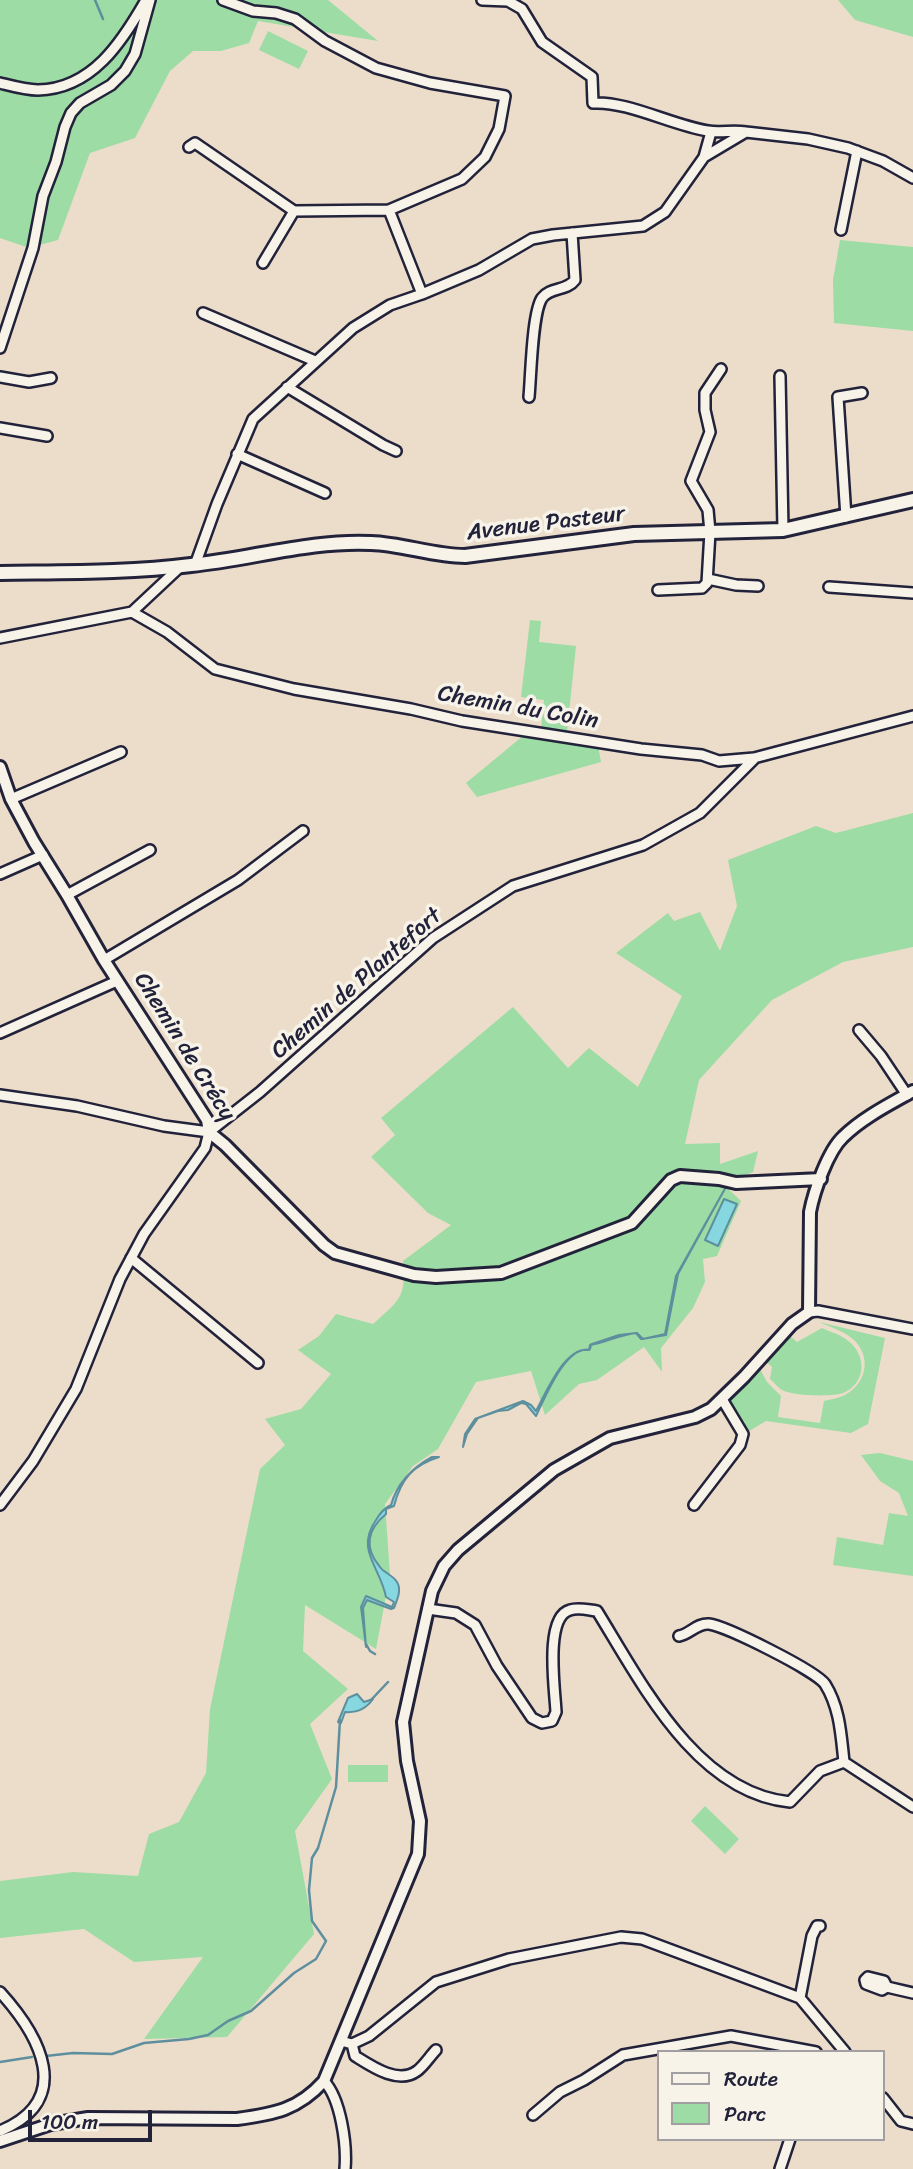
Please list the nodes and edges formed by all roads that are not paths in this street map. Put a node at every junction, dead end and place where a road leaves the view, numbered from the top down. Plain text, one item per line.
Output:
1 (148, 0) edge
2 (223, 0) edge
3 (482, 0) edge
4 (0, 83) edge
5 (711, 132) junction
6 (746, 132) junction
7 (188, 147) dead end
8 (856, 151) junction
9 (704, 157) junction
10 (913, 178) edge
11 (389, 210) junction
12 (294, 211) junction
13 (841, 230) dead end
14 (572, 233) junction
15 (263, 263) dead end
16 (422, 295) junction
17 (203, 313) dead end
18 (0, 348) edge
19 (314, 361) junction
20 (720, 369) dead end
21 (780, 376) dead end
22 (0, 377) edge
23 (51, 378) dead end
24 (288, 387) junction
25 (862, 393) dead end
26 (529, 397) dead end
27 (0, 428) edge
28 (47, 436) dead end
29 (396, 451) dead end
30 (237, 454) junction
31 (325, 493) dead end
32 (913, 500) edge
33 (846, 517) junction
34 (783, 530) junction
35 (710, 532) junction
36 (195, 565) junction
37 (180, 566) junction
38 (0, 573) edge
39 (708, 579) junction
40 (758, 586) dead end
41 (829, 587) dead end
42 (658, 590) dead end
43 (913, 593) edge
44 (132, 612) junction
45 (0, 638) edge
46 (913, 716) edge
47 (121, 752) dead end
48 (754, 758) junction
49 (0, 767) edge
50 (11, 799) junction
51 (303, 831) dead end
52 (150, 850) dead end
53 (43, 855) junction
54 (0, 874) edge
55 (67, 895) junction
56 (104, 960) junction
57 (117, 981) junction
58 (0, 1033) edge
59 (864, 1036) dead end
60 (910, 1093) edge
61 (0, 1095) edge
62 (209, 1132) junction
63 (821, 1179) junction
64 (131, 1258) junction
65 (809, 1312) junction
66 (913, 1329) edge
67 (258, 1363) dead end
68 (722, 1399) junction
69 (0, 1505) edge
70 (694, 1505) dead end
71 (428, 1609) junction
72 (679, 1636) dead end
73 (844, 1762) junction
74 (913, 1807) edge
75 (820, 1926) dead end
76 (887, 1987) dead end
77 (0, 1992) edge
78 (913, 1993) edge
79 (800, 1998) junction
80 (346, 2043) junction
81 (436, 2050) dead end
82 (805, 2050) edge
83 (842, 2050) edge
84 (324, 2081) junction
85 (885, 2101) edge
86 (533, 2116) dead end
87 (913, 2124) edge
88 (0, 2131) edge
89 (0, 2141) edge
90 (789, 2141) edge
91 (345, 2169) edge
92 (780, 2169) edge

1 - 4 street
1 - 18 street
2 - 11 street
3 - 5 street
5 - 6 street
5 - 9 street
6 - 8 street
6 - 9 street
7 - 12 street
8 - 10 street
8 - 13 street
9 - 14 street
11 - 12 street
11 - 16 street
12 - 15 street
14 - 16 street
14 - 26 street
16 - 19 street
17 - 19 street
19 - 24 street
20 - 35 street
21 - 34 street
22 - 23 street
24 - 29 street
24 - 30 street
25 - 33 street
27 - 28 street
30 - 31 street
30 - 36 street
32 - 33 main road, Avenue Pasteur
33 - 34 main road, Avenue Pasteur
34 - 35 main road, Avenue Pasteur
35 - 36 main road, Avenue Pasteur
35 - 39 street
36 - 37 main road, Avenue Pasteur
37 - 38 main road, Avenue Pasteur
37 - 44 street
39 - 40 street
39 - 42 street
41 - 43 street
44 - 45 street
44 - 48 street, Chemin du Colin
46 - 48 street, Chemin du Colin
47 - 50 street
48 - 62 street, Chemin de Plantefort
49 - 50 street, Chemin de Crécy
50 - 53 street, Chemin de Crécy
51 - 56 street
52 - 55 street
53 - 54 street
53 - 55 street, Chemin de Crécy
55 - 56 street, Chemin de Crécy
56 - 57 street, Chemin de Crécy
57 - 58 street
57 - 62 street, Chemin de Crécy
59 - 60 street
60 - 63 street
61 - 62 street
62 - 63 street, Chemin de Crécy
62 - 64 street
63 - 65 street
64 - 67 street
64 - 69 street
65 - 66 street
65 - 68 street
68 - 70 street
68 - 71 street
71 - 73 street
71 - 80 street
72 - 73 street
73 - 74 street
75 - 79 street
76 - 78 street
77 - 88 street
79 - 80 street
79 - 83 street
80 - 81 street
80 - 84 street
82 - 86 street
84 - 89 street
84 - 91 street
85 - 87 street
90 - 92 street

